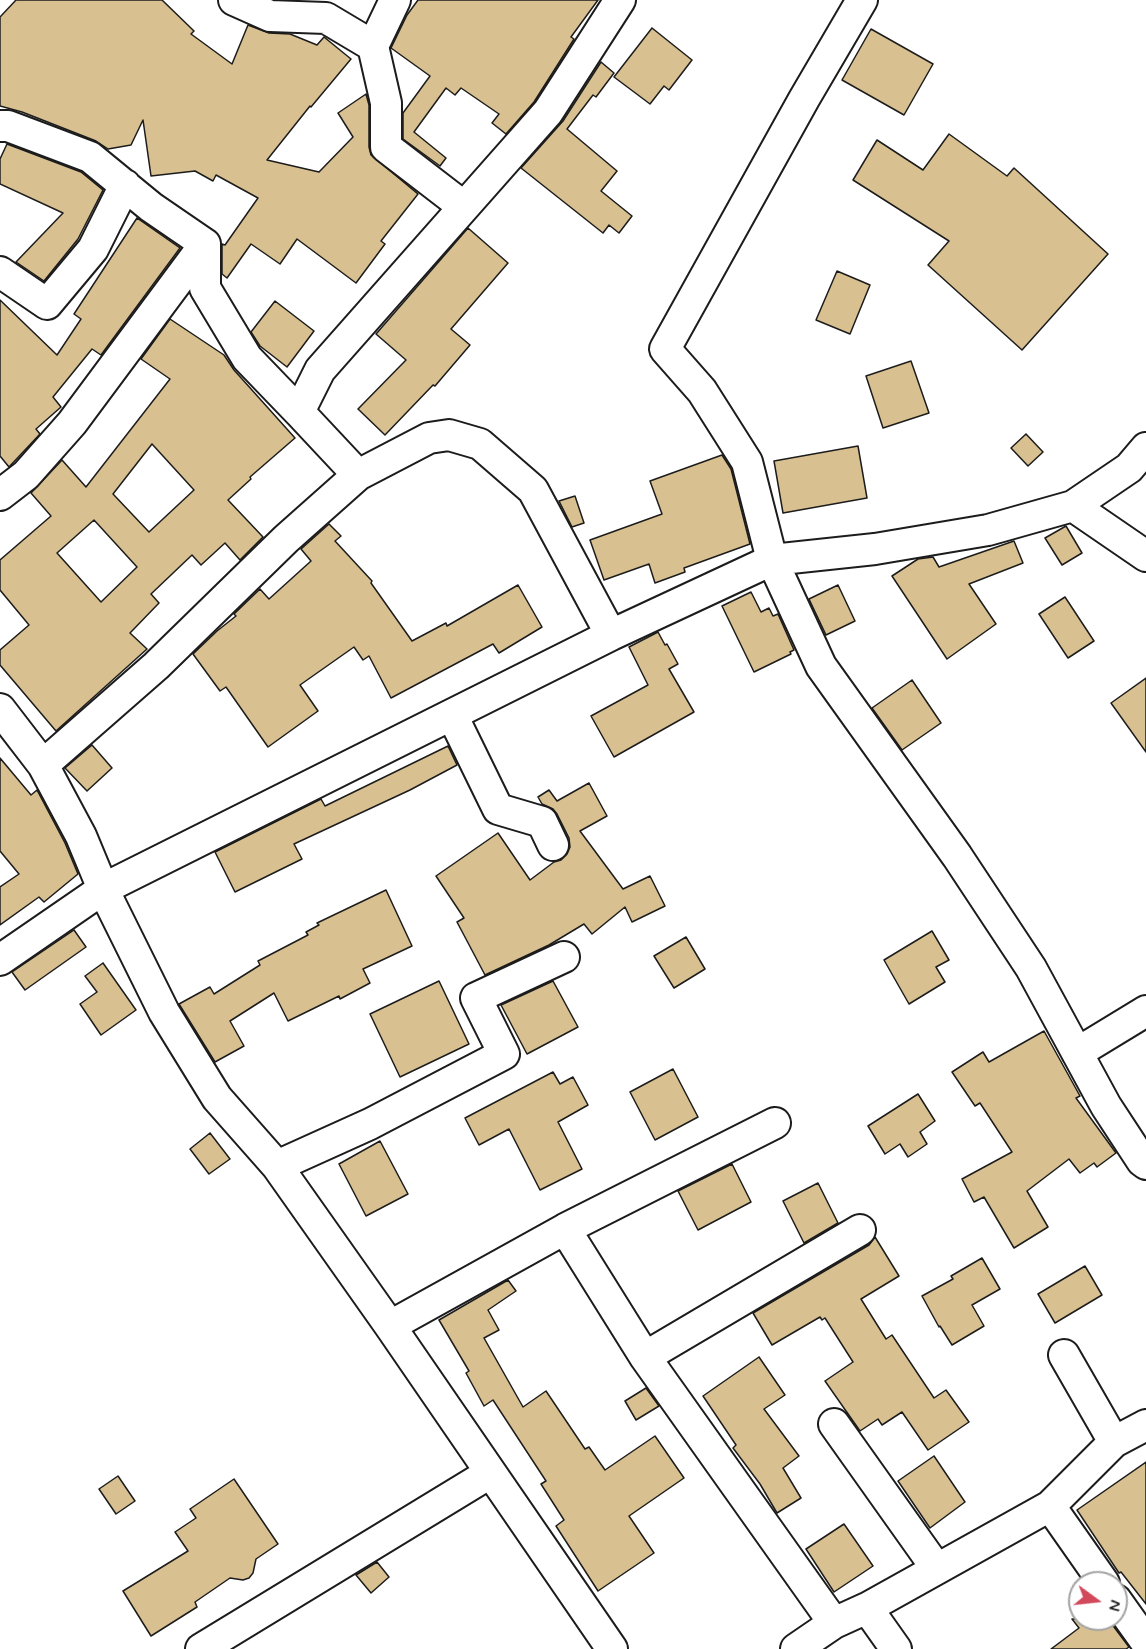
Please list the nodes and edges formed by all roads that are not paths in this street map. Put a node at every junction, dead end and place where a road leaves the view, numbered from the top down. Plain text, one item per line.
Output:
1 (234, 0) edge
2 (395, 0) edge
3 (620, 0) edge
4 (862, 0) edge
5 (373, 46) junction
6 (0, 126) edge
7 (125, 185) junction
8 (464, 207) junction
9 (206, 244) junction
10 (0, 272) edge
11 (298, 412) junction
12 (1146, 448) edge
13 (358, 475) junction
14 (0, 495) edge
15 (1073, 506) junction
16 (1146, 556) edge
17 (772, 560) junction
18 (611, 635) junction
19 (0, 709) edge
20 (452, 714) junction
21 (44, 765) junction
22 (553, 845) dead end
23 (103, 889) junction
24 (564, 957) dead end
25 (0, 960) edge
26 (1146, 1011) edge
27 (1077, 1053) junction
28 (775, 1124) dead end
29 (1146, 1164) edge
30 (277, 1166) junction
31 (565, 1230) junction
32 (860, 1230) dead end
33 (390, 1326) junction
34 (1064, 1354) dead end
35 (645, 1357) junction
36 (834, 1424) dead end
37 (1146, 1425) edge
38 (1114, 1442) junction
39 (490, 1473) junction
40 (1050, 1506) junction
41 (937, 1569) junction
42 (1096, 1571) edge
43 (867, 1608) junction
44 (1128, 1617) edge
45 (834, 1623) junction
46 (1146, 1642) edge
47 (201, 1649) edge
48 (612, 1649) edge
49 (796, 1649) edge
50 (896, 1649) edge

1 - 5 street
2 - 5 street
3 - 8 street
4 - 17 street
5 - 8 street
6 - 7 street
7 - 9 street
7 - 10 street
8 - 11 street
9 - 11 street
9 - 14 street
11 - 13 street
12 - 15 street
13 - 18 street
13 - 21 street
15 - 16 street
15 - 17 street
17 - 18 street
17 - 27 street
18 - 20 street
19 - 21 street
20 - 22 street
20 - 23 street
21 - 23 street
23 - 25 street
23 - 30 street
24 - 30 street
26 - 27 street
27 - 29 street
28 - 31 street
30 - 33 street
31 - 33 street
31 - 35 street
32 - 35 street
33 - 39 street
34 - 38 street
35 - 45 street
36 - 41 street
37 - 38 street
38 - 40 street
39 - 47 street
39 - 48 street
40 - 41 street
40 - 42 street
41 - 43 street
43 - 45 street
43 - 50 street
44 - 46 street
45 - 49 street

